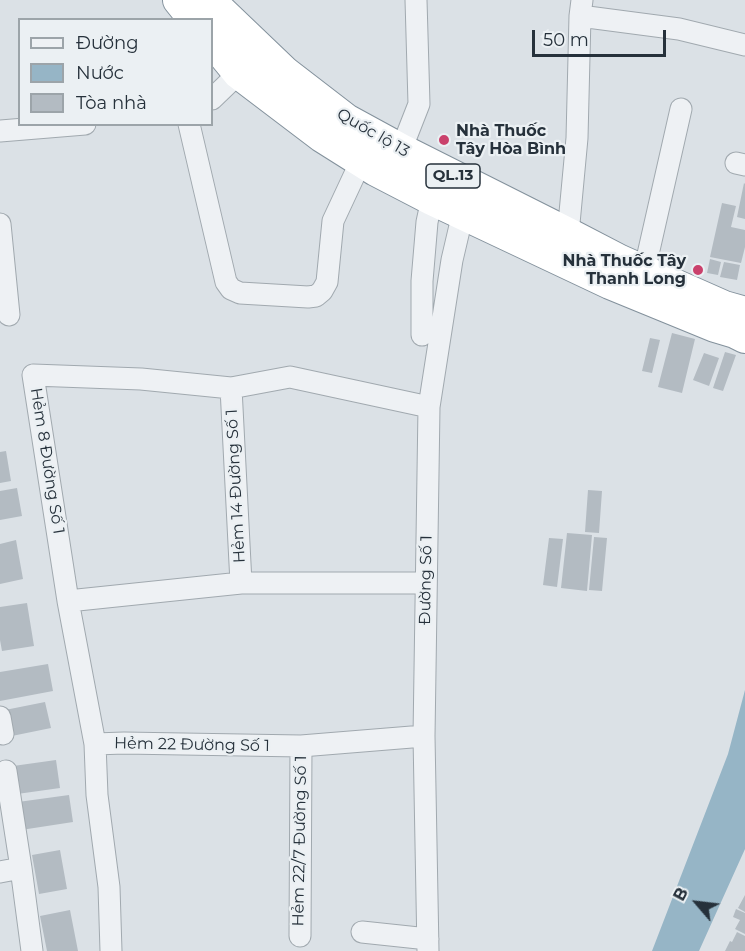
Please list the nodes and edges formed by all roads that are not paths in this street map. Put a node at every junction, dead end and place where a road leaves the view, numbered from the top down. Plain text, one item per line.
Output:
1 (179, 0) edge
2 (211, 0) edge
3 (416, 0) edge
4 (581, 8) edge
5 (193, 18) edge
6 (213, 41) edge
7 (745, 45) edge
8 (239, 73) junction
9 (213, 98) edge
10 (681, 109) dead end
11 (61, 126) edge
12 (189, 126) edge
13 (0, 131) edge
14 (401, 150) junction
15 (361, 161) junction
16 (432, 199) junction
17 (463, 213) junction
18 (0, 224) edge
19 (568, 234) junction
20 (644, 272) junction
21 (9, 315) dead end
22 (735, 315) edge
23 (422, 334) dead end
24 (745, 337) edge
25 (745, 346) edge
26 (231, 388) junction
27 (429, 407) junction
28 (426, 583) junction
29 (241, 584) junction
30 (68, 602) junction
31 (424, 736) junction
32 (94, 744) junction
33 (301, 746) junction
34 (6, 771) dead end
35 (10, 870) edge
36 (362, 932) dead end
37 (300, 936) dead end
38 (428, 945) edge
39 (32, 951) edge
40 (111, 951) edge

1 - 5 highway
2 - 14 highway, Quốc lộ 13 / QL.13
3 - 14 street
4 - 7 street
4 - 19 street
6 - 8 highway, Quốc lộ 13 / QL.13
8 - 9 street
8 - 15 highway, Quốc lộ 13 / QL.13
10 - 20 street
11 - 13 street
12 - 15 street
14 - 19 highway, Quốc lộ 13 / QL.13
15 - 16 highway, Quốc lộ 13 / QL.13
16 - 17 highway, Quốc lộ 13 / QL.13
16 - 23 street
17 - 22 highway, Quốc lộ 13 / QL.13
17 - 27 street, Đường Số 1
18 - 21 street
19 - 20 highway, Quốc lộ 13 / QL.13
20 - 22 highway, Quốc lộ 13 / QL.13
22 - 24 highway, Quốc lộ 13 / QL.13
22 - 25 highway, Quốc lộ 13 / QL.13
26 - 27 street
26 - 29 street, Hẻm 14 Đường Số 1
26 - 30 street, Hẻm 8 Đường Số 1
27 - 28 street, Đường Số 1
28 - 29 street, Hẻm 14 Đường Số 1
28 - 31 street, Đường Số 1
29 - 30 street, Hẻm 14 Đường Số 1
30 - 32 street
31 - 33 street, Hẻm 22 Đường Số 1
31 - 38 street, Đường Số 1
32 - 33 street, Hẻm 22 Đường Số 1
32 - 40 street, Hẻm 22 Đường Số 1
33 - 37 street, Hẻm 22/7 Đường Số 1
34 - 35 street
35 - 39 street
36 - 38 street

